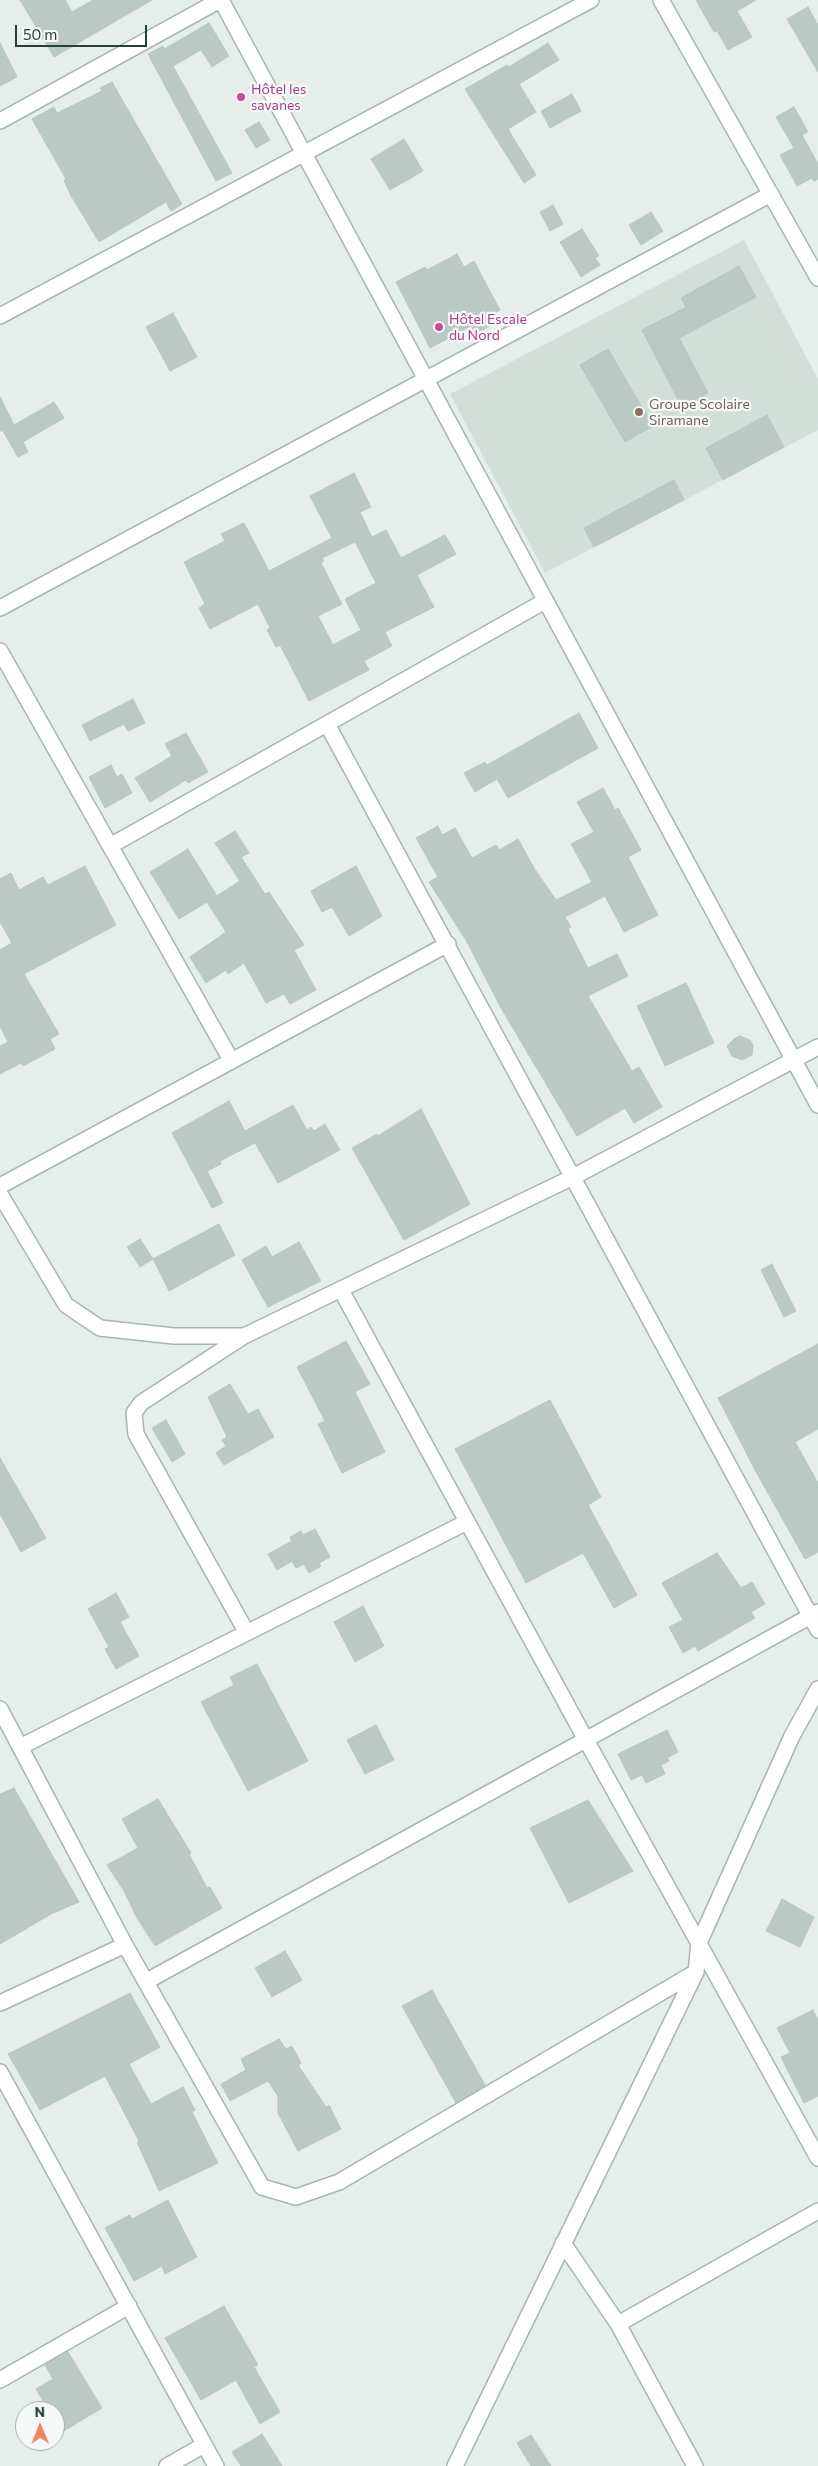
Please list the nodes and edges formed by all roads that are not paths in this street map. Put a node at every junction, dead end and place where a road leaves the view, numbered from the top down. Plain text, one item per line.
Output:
1 (221, 0) edge
2 (591, 0) edge
3 (661, 0) edge
4 (0, 121) edge
5 (304, 152) junction
6 (771, 194) junction
7 (818, 278) edge
8 (0, 316) edge
9 (425, 380) junction
10 (545, 601) junction
11 (0, 608) edge
12 (0, 651) edge
13 (327, 724) junction
14 (110, 846) junction
15 (448, 944) junction
16 (818, 1047) edge
17 (231, 1060) junction
18 (795, 1061) junction
19 (818, 1105) edge
20 (573, 1177) junction
21 (0, 1186) edge
22 (0, 1194) edge
23 (341, 1290) junction
24 (244, 1336) junction
25 (467, 1522) junction
26 (814, 1614) edge
27 (818, 1630) edge
28 (247, 1633) junction
29 (818, 1689) edge
30 (0, 1709) edge
31 (586, 1740) junction
32 (20, 1747) junction
33 (700, 1944) junction
34 (125, 1945) junction
35 (696, 1972) junction
36 (147, 1981) junction
37 (0, 2003) edge
38 (0, 2072) edge
39 (818, 2158) edge
40 (818, 2211) edge
41 (563, 2243) junction
42 (129, 2306) junction
43 (618, 2324) junction
44 (0, 2380) edge
45 (204, 2445) junction
46 (166, 2466) edge
47 (216, 2466) edge
48 (455, 2466) edge
49 (695, 2466) edge

1 - 4 street
1 - 5 street
2 - 5 street
3 - 6 street
5 - 8 street
5 - 9 street
6 - 7 street
6 - 9 street
9 - 10 street
9 - 11 street
10 - 13 street
10 - 18 street
12 - 14 street
13 - 14 street
13 - 15 street
14 - 17 street
15 - 17 street
15 - 20 street
16 - 18 street
17 - 21 street
18 - 19 street
18 - 20 street
20 - 23 street
20 - 26 street
22 - 24 street
23 - 24 street
23 - 25 street
24 - 28 street
25 - 28 street
25 - 31 street
26 - 27 street
26 - 31 street
28 - 32 street
29 - 33 street
30 - 32 street
31 - 33 street
31 - 36 street
32 - 34 street
33 - 35 street
33 - 39 street
34 - 36 street
34 - 37 street
35 - 36 street
35 - 41 street
38 - 42 street
40 - 43 street
41 - 43 street
41 - 48 street
42 - 44 street
42 - 45 street
43 - 49 street
45 - 46 street
45 - 47 street

